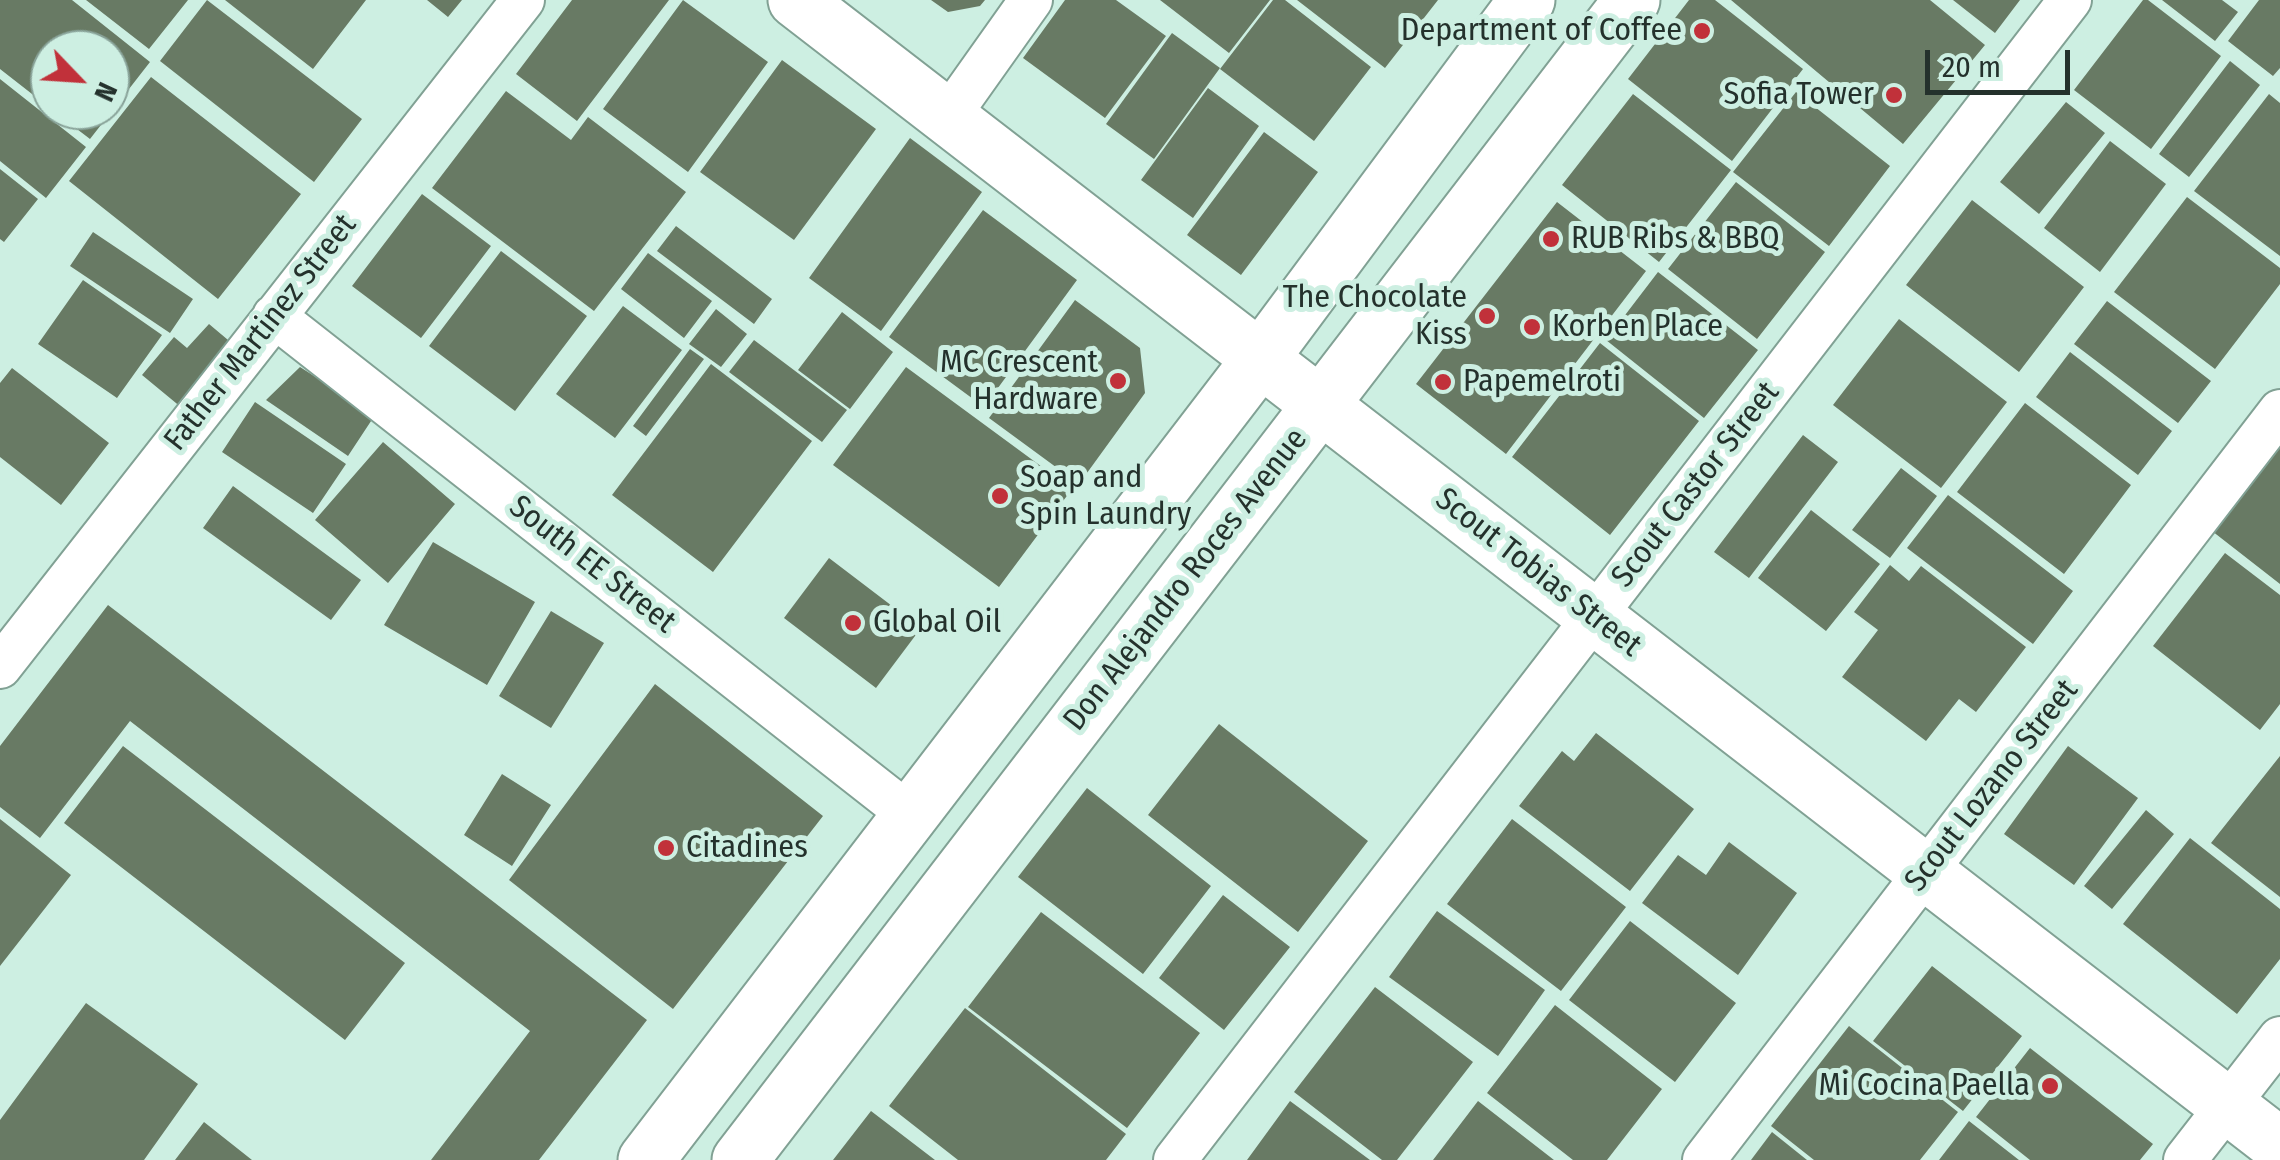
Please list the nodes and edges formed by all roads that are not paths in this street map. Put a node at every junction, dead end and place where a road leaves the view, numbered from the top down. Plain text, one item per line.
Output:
1 (523, 0) edge
2 (796, 0) edge
3 (1031, 0) edge
4 (1527, 0) edge
5 (1632, 0) edge
6 (2070, 0) edge
7 (948, 117) junction
8 (274, 316) junction
9 (1261, 358) junction
10 (1321, 405) junction
11 (2280, 411) edge
12 (1594, 616) junction
13 (0, 667) edge
14 (910, 815) junction
15 (1925, 872) junction
16 (2280, 1038) edge
17 (2228, 1106) junction
18 (2280, 1146) edge
19 (646, 1160) edge
20 (740, 1160) edge
21 (1175, 1160) edge
22 (1704, 1160) edge
23 (2185, 1160) edge

1 - 8 street, Father Martinez Street
2 - 7 main road, Scout Tobias Street
3 - 7 street
4 - 9 main road
5 - 10 main road, Don Alejandro Roces Avenue
6 - 12 street, Scout Castor Street
7 - 9 main road, Scout Tobias Street
8 - 13 street, Father Martinez Street
8 - 14 street, South EE Street
9 - 10 main road, Scout Tobias Street
9 - 14 main road
10 - 12 main road, Scout Tobias Street
10 - 20 main road, Don Alejandro Roces Avenue
11 - 15 street, Scout Lozano Street
12 - 15 main road, Scout Tobias Street
12 - 21 street, Scout Castor Street
14 - 19 main road
15 - 17 main road, Scout Tobias Street
15 - 22 street, Scout Lozano Street
16 - 17 street
17 - 18 main road, Scout Tobias Street
17 - 23 street

